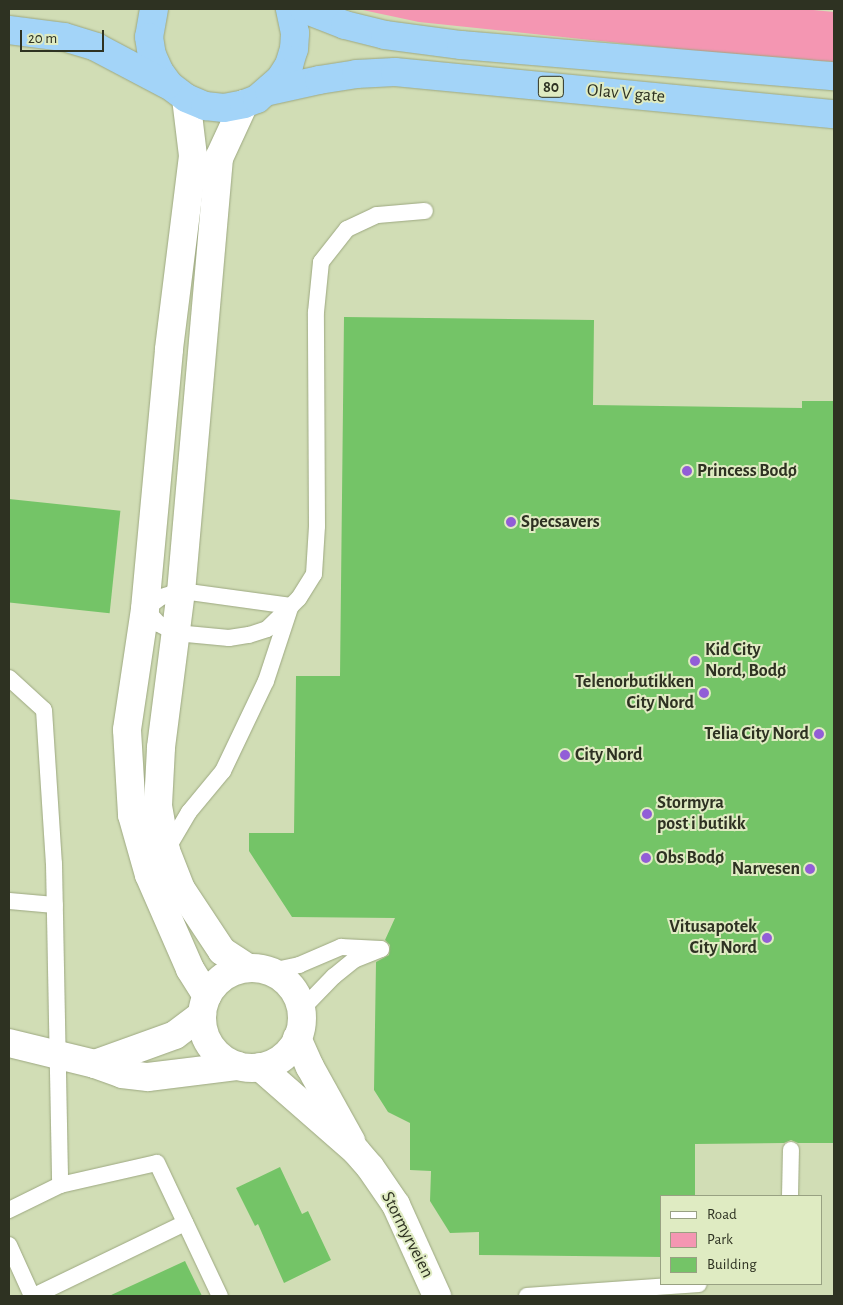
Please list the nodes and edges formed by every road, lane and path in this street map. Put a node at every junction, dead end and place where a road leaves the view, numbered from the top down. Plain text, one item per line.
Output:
1 (154, 9) edge
2 (290, 9) edge
3 (304, 9) edge
4 (9, 30) edge
5 (834, 76) edge
6 (269, 91) junction
7 (178, 92) junction
8 (244, 104) junction
9 (834, 114) edge
10 (425, 211) dead end
11 (181, 591) junction
12 (291, 606) junction
13 (145, 610) junction
14 (176, 632) junction
15 (9, 678) edge
16 (166, 851) junction
17 (9, 901) edge
18 (55, 905) junction
19 (259, 970) junction
20 (204, 1006) junction
21 (301, 1010) junction
22 (297, 1038) junction
23 (9, 1043) edge
24 (56, 1054) junction
25 (95, 1064) junction
26 (249, 1066) junction
27 (791, 1150) dead end
28 (356, 1151) junction
29 (60, 1185) junction
30 (790, 1195) edge
31 (9, 1210) edge
32 (185, 1224) junction
33 (9, 1246) edge
34 (685, 1285) edge
35 (33, 1296) edge
36 (220, 1296) edge
37 (436, 1296) edge
38 (527, 1296) edge

1 - 7 highway
2 - 6 highway, Olav V gate / 80
3 - 5 highway, Olav V gate / 80
4 - 7 highway, Olav V gate / 80
6 - 8 highway, Olav V gate / 80
6 - 9 highway, Olav V gate / 80
7 - 8 highway, Olav V gate / 80
7 - 13 street
8 - 11 street
10 - 12 lane
11 - 12 lane
11 - 13 lane
11 - 14 street
12 - 14 lane
12 - 16 lane
13 - 14 lane
13 - 20 street
14 - 16 street
15 - 18 lane
16 - 19 street
17 - 18 lane
18 - 24 lane
19 - 20 street
19 - 21 street
19 - 21 lane
20 - 25 street
20 - 26 street
21 - 22 street
22 - 26 street
22 - 28 street, Stormyrveien
23 - 24 street
24 - 25 street
24 - 29 lane
25 - 26 street
26 - 28 street, Stormyrveien
27 - 30 lane
28 - 37 street, Stormyrveien
29 - 31 lane
29 - 32 lane
32 - 35 lane
32 - 36 lane
33 - 35 lane
34 - 38 lane

